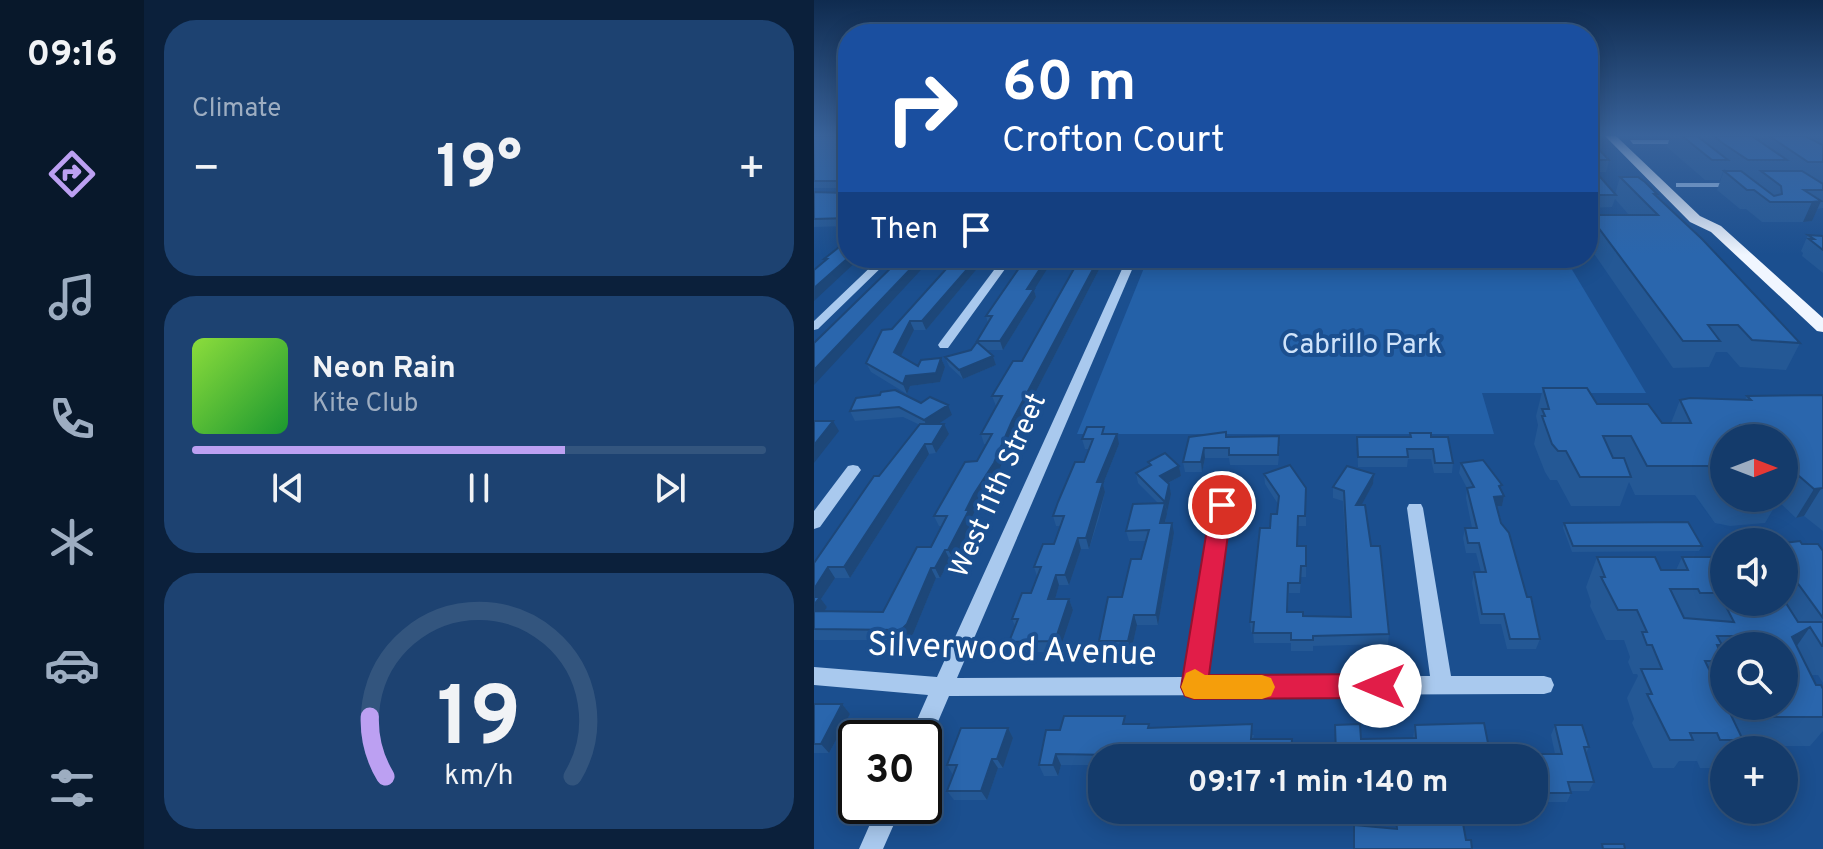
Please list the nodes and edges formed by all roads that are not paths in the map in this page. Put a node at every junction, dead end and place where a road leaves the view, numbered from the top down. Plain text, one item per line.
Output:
1 (1660, 176) edge
2 (1664, 176) edge
3 (1726, 176) edge
4 (1737, 185) junction
5 (1750, 189) edge
6 (1675, 190) junction
7 (876, 268) edge
8 (1001, 268) edge
9 (1128, 268) edge
10 (814, 327) edge
11 (1823, 327) edge
12 (944, 345) dead end
13 (853, 470) dead end
14 (1222, 505) dead end
15 (1415, 508) dead end
16 (814, 523) edge
17 (814, 676) edge
18 (1544, 685) dead end
19 (1442, 686) junction
20 (943, 687) junction
21 (1194, 687) junction
22 (928, 720) edge
23 (882, 824) edge
24 (871, 849) edge

1 - 6 main road
2 - 6 main road
3 - 4 street
4 - 5 street
4 - 6 street
6 - 11 main road
7 - 10 street
8 - 12 street
9 - 20 street, West 11th Street
13 - 16 street
14 - 21 street
15 - 19 street
17 - 20 street, Silverwood Avenue
18 - 19 street, Silverwood Avenue
19 - 21 street, Silverwood Avenue
20 - 21 street, Silverwood Avenue
20 - 22 street, West 11th Street
23 - 24 street

